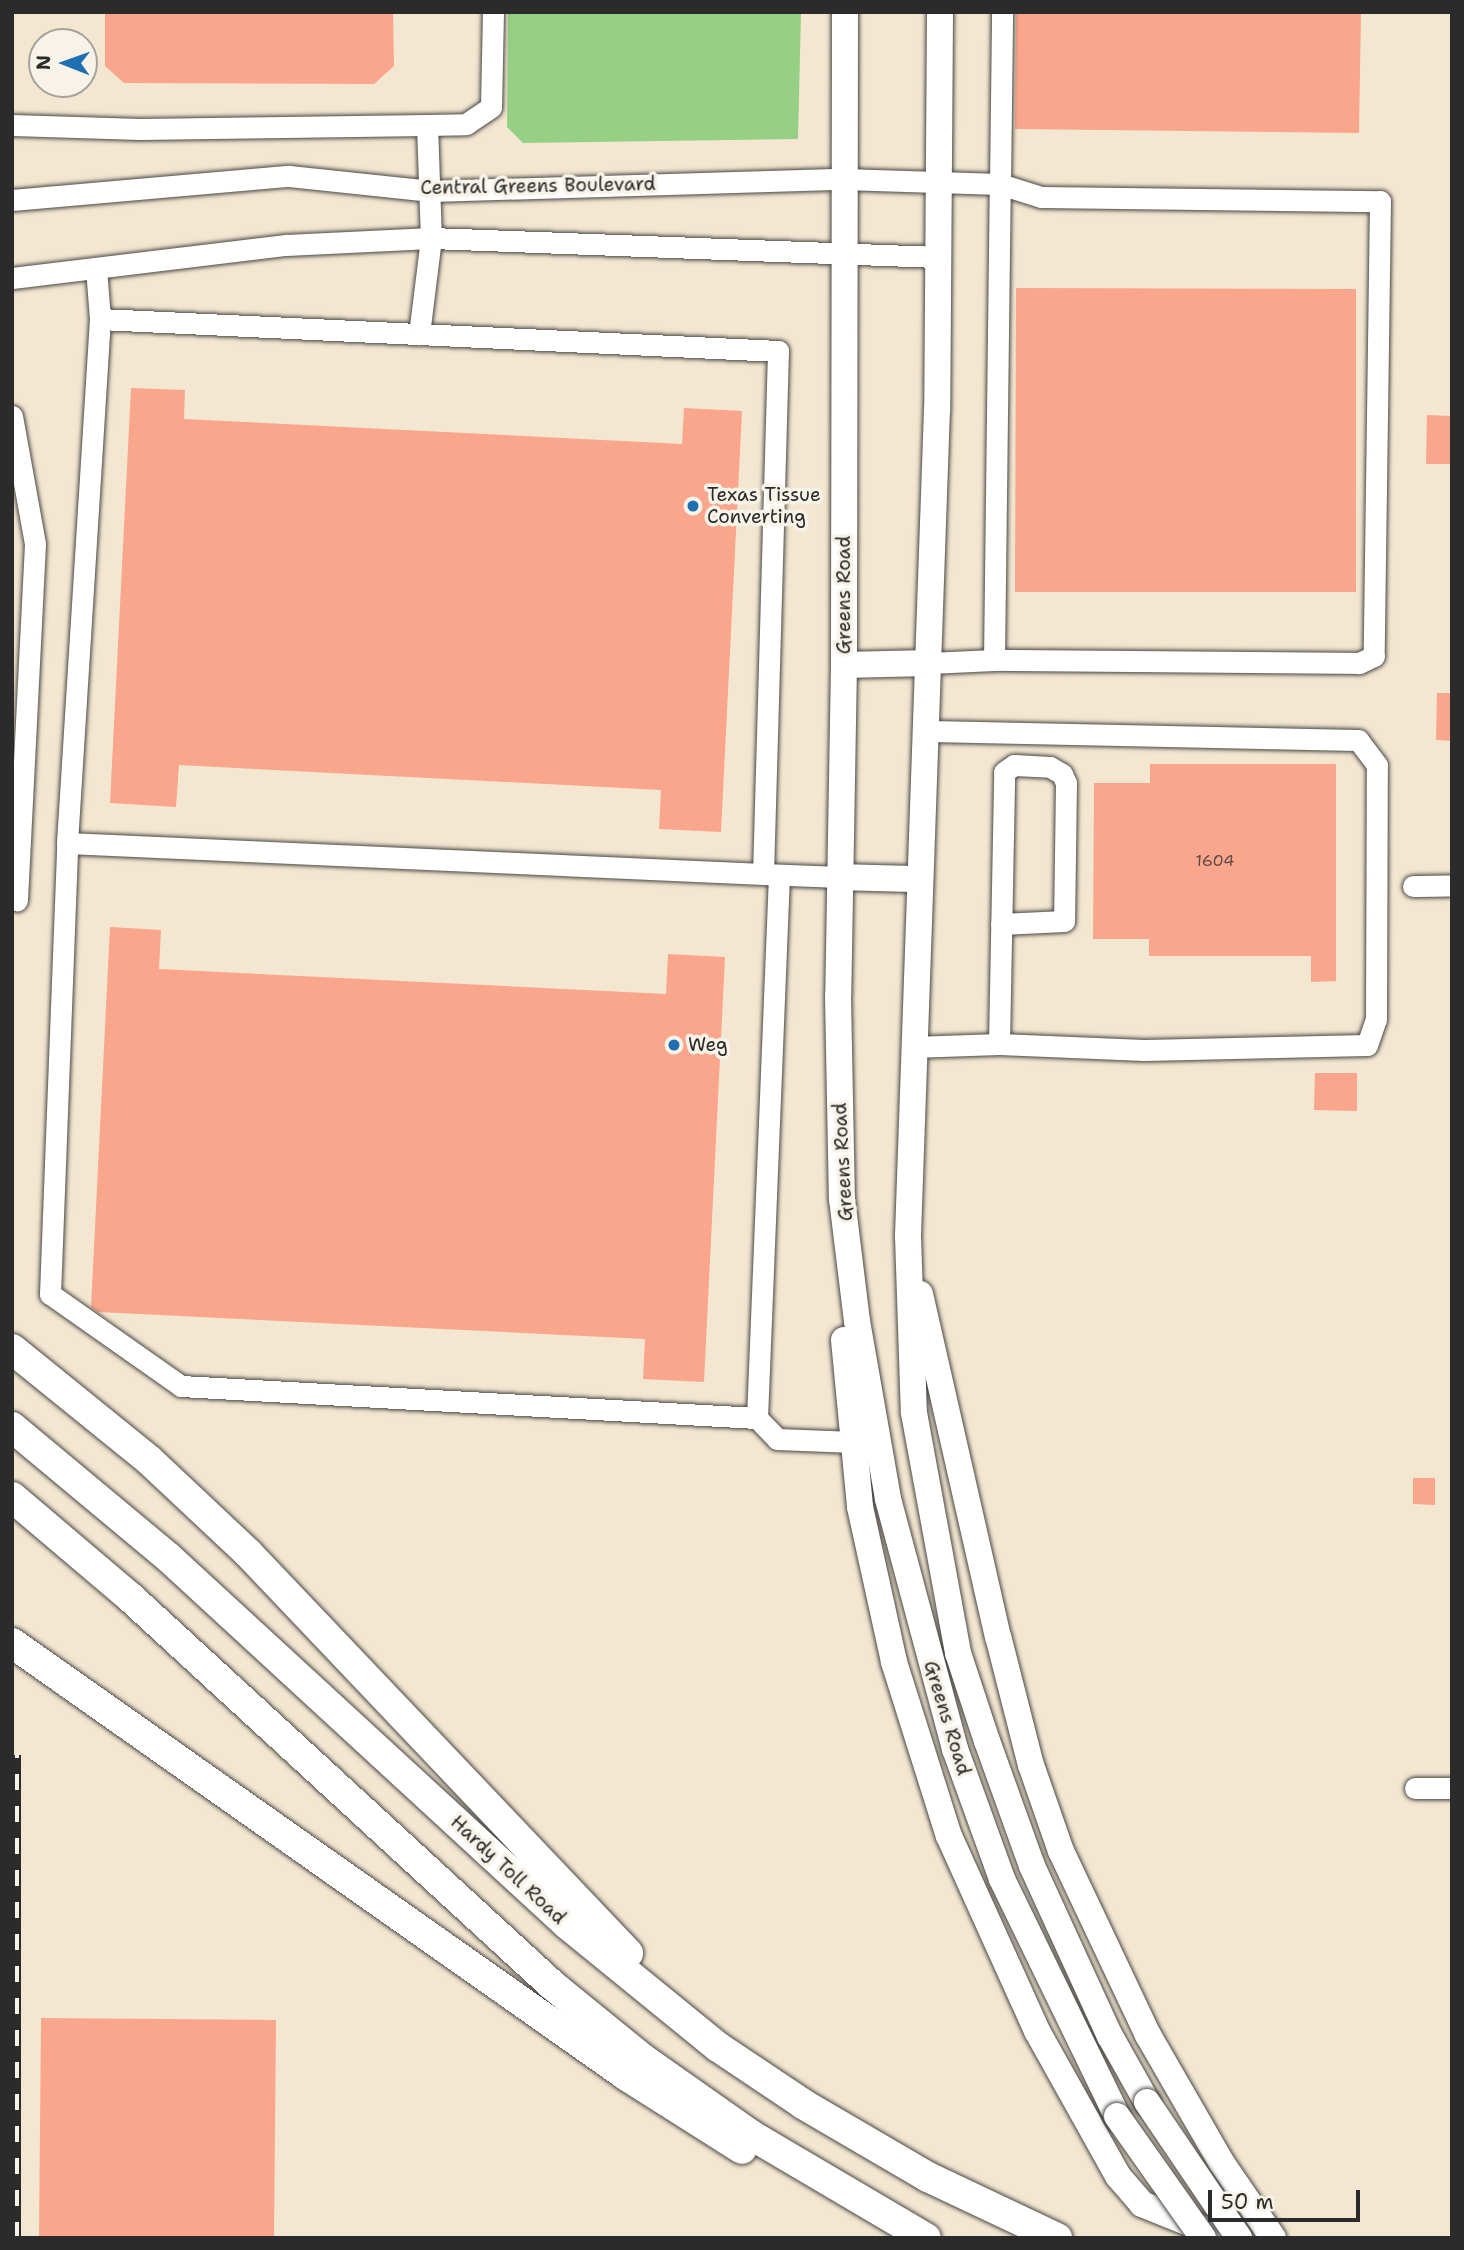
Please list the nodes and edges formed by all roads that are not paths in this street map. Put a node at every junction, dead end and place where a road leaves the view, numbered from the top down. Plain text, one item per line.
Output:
1 (493, 12) edge
2 (845, 12) edge
3 (940, 12) edge
4 (1002, 12) edge
5 (12, 125) edge
6 (427, 125) junction
7 (843, 179) junction
8 (940, 183) junction
9 (1000, 184) junction
10 (431, 191) junction
11 (12, 200) edge
12 (430, 238) junction
13 (844, 253) junction
14 (937, 257) junction
15 (96, 268) junction
16 (12, 278) edge
17 (100, 319) junction
18 (419, 334) junction
19 (12, 416) edge
20 (14, 439) edge
21 (994, 660) junction
22 (929, 663) junction
23 (844, 665) junction
24 (928, 731) junction
25 (67, 843) junction
26 (771, 874) junction
27 (840, 877) junction
28 (919, 879) junction
29 (1452, 885) edge
30 (1413, 886) dead end
31 (17, 901) dead end
32 (1002, 924) junction
33 (999, 1044) junction
34 (912, 1047) junction
35 (842, 1199) junction
36 (908, 1236) junction
37 (12, 1349) edge
38 (12, 1404) edge
39 (757, 1418) junction
40 (12, 1427) edge
41 (854, 1442) junction
42 (12, 1497) edge
43 (12, 1504) edge
44 (110, 1506) junction
45 (43, 1521) junction
46 (12, 1643) edge
47 (1415, 1788) dead end
48 (1452, 1788) edge
49 (718, 2047) junction
50 (1200, 2125) junction
51 (1118, 2175) junction
52 (854, 2199) junction
53 (926, 2238) edge
54 (1058, 2238) edge
55 (1203, 2238) edge
56 (1226, 2238) edge
57 (1239, 2238) edge
58 (1273, 2238) edge

1 - 6 street
2 - 7 main road, Greens Road
3 - 8 main road, Greens Road
4 - 9 street
5 - 6 street
6 - 10 street
7 - 8 street, Central Greens Boulevard
7 - 10 street, Central Greens Boulevard
7 - 13 main road, Greens Road
8 - 9 street, Central Greens Boulevard
8 - 14 main road, Greens Road
9 - 21 street
9 - 21 street, Central Greens Boulevard
10 - 11 street, Central Greens Boulevard
10 - 12 street
12 - 13 street
12 - 15 street
12 - 18 street
13 - 14 street
13 - 23 main road, Greens Road
14 - 22 main road, Greens Road
15 - 16 street
15 - 17 street
17 - 18 street
17 - 25 street
18 - 26 street
19 - 20 street
20 - 31 street
21 - 22 street
22 - 23 main road
22 - 24 main road, Greens Road
23 - 27 main road, Greens Road
24 - 28 main road, Greens Road
24 - 33 street
25 - 26 street
25 - 39 street
26 - 27 street
26 - 39 street
27 - 28 main road
27 - 35 main road, Greens Road
28 - 34 main road, Greens Road
29 - 30 street
32 - 32 street
32 - 33 street
33 - 34 street
34 - 36 main road, Greens Road
35 - 41 main road
35 - 55 main road, Greens Road, bridge
36 - 50 main road
36 - 57 main road, Greens Road, bridge
37 - 49 highway
38 - 44 highway
39 - 41 street
40 - 44 highway, Hardy Toll Road
41 - 51 main road
42 - 45 highway
43 - 45 highway
44 - 49 highway, Hardy Toll Road
45 - 52 highway
46 - 52 highway
47 - 48 street
49 - 54 highway, Hardy Toll Road
50 - 51 main road
50 - 58 main road
51 - 56 main road
52 - 53 highway

